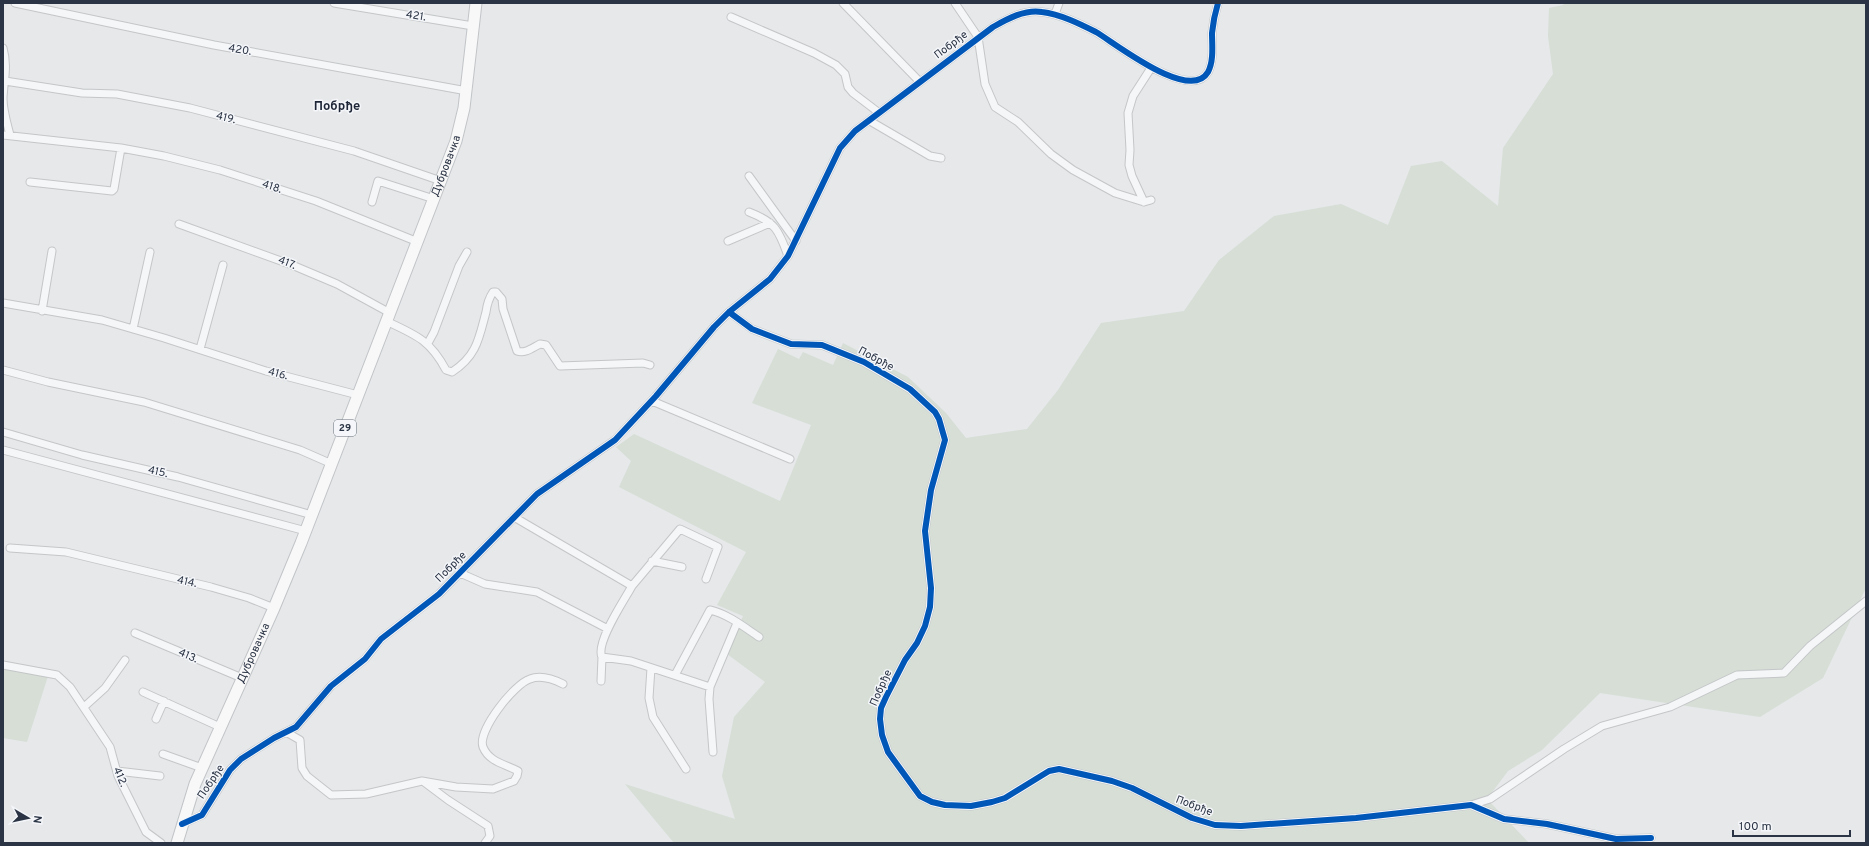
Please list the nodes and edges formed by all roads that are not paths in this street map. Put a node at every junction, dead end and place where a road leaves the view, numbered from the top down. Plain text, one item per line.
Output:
1 (15, 3) edge
2 (334, 3) edge
3 (476, 3) edge
4 (843, 3) edge
5 (955, 3) edge
6 (1060, 3) edge
7 (1218, 3) edge
8 (1054, 14) junction
9 (731, 17) dead end
10 (473, 26) junction
11 (978, 37) junction
12 (3, 48) edge
13 (1151, 68) junction
14 (5, 81) junction
15 (920, 82) junction
16 (467, 91) junction
17 (878, 112) junction
18 (870, 120) junction
19 (7, 135) edge
20 (121, 148) junction
21 (941, 158) dead end
22 (749, 176) dead end
23 (441, 181) junction
24 (30, 182) dead end
25 (434, 199) junction
26 (372, 202) dead end
27 (749, 212) dead end
28 (770, 223) junction
29 (179, 224) dead end
30 (796, 241) junction
31 (418, 242) junction
32 (728, 242) dead end
33 (52, 251) dead end
34 (150, 252) dead end
35 (467, 252) dead end
36 (788, 256) junction
37 (223, 265) dead end
38 (3, 303) edge
39 (42, 311) junction
40 (729, 312) junction
41 (388, 317) junction
42 (133, 329) junction
43 (428, 343) junction
44 (200, 349) junction
45 (650, 365) dead end
46 (3, 370) edge
47 (358, 395) junction
48 (652, 401) junction
49 (3, 432) edge
50 (3, 450) edge
51 (790, 460) dead end
52 (332, 464) junction
53 (312, 515) junction
54 (514, 518) junction
55 (306, 531) junction
56 (10, 548) dead end
57 (652, 561) junction
58 (682, 567) dead end
59 (460, 573) junction
60 (706, 579) dead end
61 (632, 586) junction
62 (1866, 601) edge
63 (274, 608) junction
64 (737, 623) junction
65 (608, 629) junction
66 (135, 633) dead end
67 (759, 637) dead end
68 (602, 657) junction
69 (125, 660) dead end
70 (3, 665) edge
71 (651, 668) junction
72 (674, 675) junction
73 (242, 678) junction
74 (602, 681) dead end
75 (562, 684) dead end
76 (710, 686) junction
77 (144, 692) dead end
78 (164, 701) junction
79 (84, 708) junction
80 (156, 719) dead end
81 (220, 727) junction
82 (286, 732) junction
83 (713, 752) dead end
84 (163, 754) dead end
85 (202, 768) junction
86 (686, 769) dead end
87 (116, 771) junction
88 (160, 776) dead end
89 (422, 781) junction
90 (1471, 805) junction
91 (182, 824) junction
92 (1650, 838) dead end
93 (161, 843) edge
94 (177, 843) edge
95 (485, 843) edge

1 - 16 street, 420.
2 - 10 street, 421.
3 - 10 main road, Дубровачка / 29
4 - 15 street
5 - 11 street, Побрђе
6 - 8 street
7 - 13 street, Побрђе
8 - 11 street, Побрђе
8 - 13 street, Побрђе
9 - 17 street
10 - 16 main road, Дубровачка / 29
11 - 13 street, Побрђе
11 - 15 street, Побрђе
12 - 14 street
14 - 19 street
14 - 23 street, 419.
15 - 17 street, Побрђе
16 - 23 main road, Дубровачка / 29
17 - 18 street, Побрђе
18 - 21 street
18 - 30 street, Побрђе
19 - 20 street, 418.
20 - 24 street
20 - 31 street, 418.
22 - 30 street
23 - 25 main road, Дубровачка / 29
25 - 26 street
25 - 31 main road, Дубровачка / 29
27 - 28 street
28 - 32 street
28 - 36 street
29 - 41 street, 417.
30 - 36 street, Побрђе
31 - 41 main road, Дубровачка / 29
33 - 39 street
34 - 42 street
35 - 43 street
36 - 40 street, Побрђе
37 - 44 street
38 - 39 street, 416.
39 - 42 street, 416.
40 - 48 street, Побрђе
40 - 90 street, Побрђе
41 - 43 street
41 - 47 main road, Дубровачка / 29
42 - 44 street, 416.
43 - 45 street
44 - 47 street, 416.
46 - 52 street
47 - 52 main road, Дубровачка / 29
48 - 51 street
48 - 54 street, Побрђе
49 - 53 street, 415.
50 - 55 street, 415.
52 - 53 main road, Дубровачка / 29
53 - 55 main road, Дубровачка / 29
54 - 59 street, Побрђе
54 - 61 street
55 - 63 main road, Дубровачка / 29
56 - 63 street, 414.
57 - 58 street
57 - 60 street
57 - 61 street
59 - 65 street, Побрђе
59 - 82 street, Побрђе
61 - 65 street
62 - 90 street
63 - 73 main road, Дубровачка / 29
64 - 67 street
64 - 72 street
64 - 76 street
65 - 68 street
66 - 73 street, 413.
68 - 71 street
68 - 74 street
69 - 79 street
70 - 79 street, 412.
71 - 72 street
71 - 86 street
72 - 76 street
73 - 81 main road, Дубровачка / 29
75 - 89 street
76 - 83 street
77 - 78 street
78 - 80 street
78 - 81 street
79 - 87 street, 412.
81 - 85 main road, Дубровачка / 29
82 - 89 street
82 - 91 street, Побрђе
84 - 85 street
85 - 91 main road, Дубровачка / 29
87 - 88 street
87 - 93 street, 412.
89 - 95 street
90 - 92 street
91 - 94 main road, Дубровачка / 29

